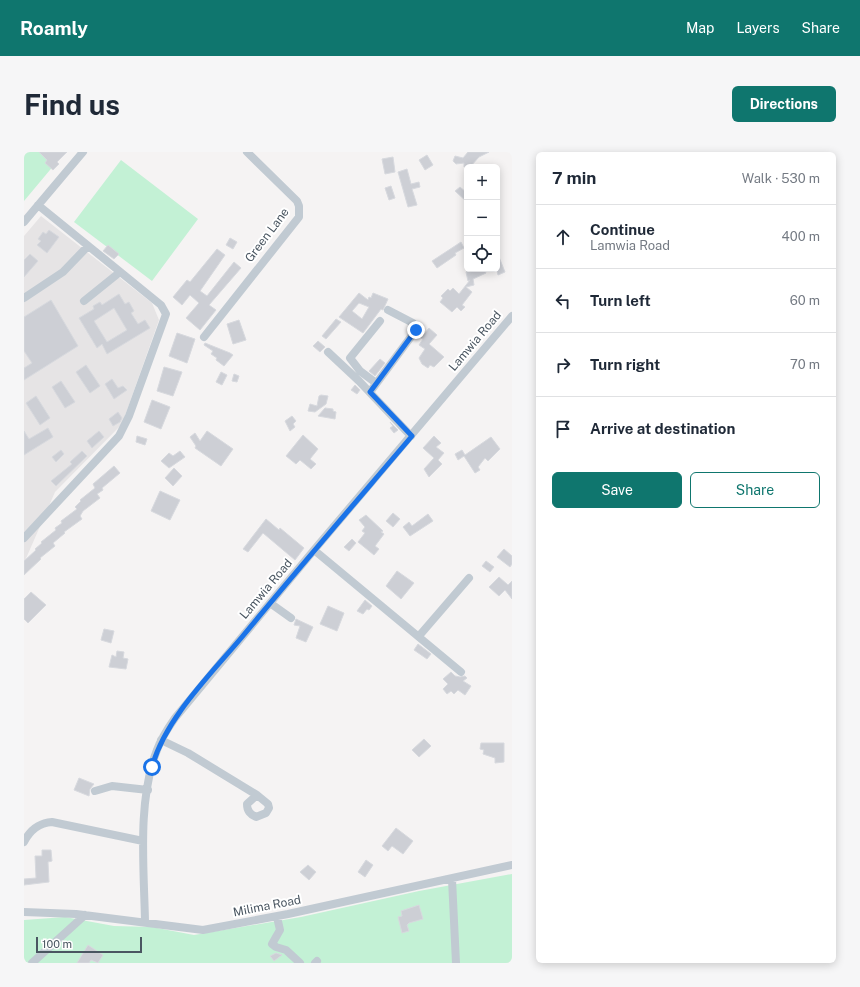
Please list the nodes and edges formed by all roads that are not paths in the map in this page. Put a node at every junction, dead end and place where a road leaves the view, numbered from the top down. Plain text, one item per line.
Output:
1 (82, 152) edge
2 (247, 152) edge
3 (38, 205) junction
4 (24, 222) edge
5 (88, 246) junction
6 (120, 272) junction
7 (24, 298) edge
8 (84, 301) dead end
9 (388, 310) dead end
10 (512, 316) edge
11 (380, 320) dead end
12 (204, 337) dead end
13 (328, 352) dead end
14 (376, 383) junction
15 (370, 392) junction
16 (412, 436) junction
17 (24, 538) edge
18 (314, 550) junction
19 (468, 578) dead end
20 (270, 603) junction
21 (291, 618) dead end
22 (419, 636) junction
23 (462, 672) dead end
24 (161, 740) junction
25 (148, 790) junction
26 (95, 791) dead end
27 (257, 795) dead end
28 (143, 841) junction
29 (24, 842) edge
30 (512, 866) edge
31 (452, 879) junction
32 (24, 912) edge
33 (85, 915) junction
34 (277, 917) junction
35 (145, 921) junction
36 (32, 963) edge
37 (300, 963) edge
38 (456, 963) edge

1 - 3 street
2 - 12 street, Green Lane
3 - 4 street
3 - 5 street
5 - 6 street
5 - 7 street
6 - 8 street
6 - 17 street
9 - 14 street
10 - 16 street, Lamwia Road
11 - 14 street
13 - 15 street
14 - 15 street
15 - 16 street
16 - 18 street, Lamwia Road
18 - 20 street, Lamwia Road
18 - 22 street
19 - 22 street
20 - 21 street
20 - 24 street, Lamwia Road
22 - 23 street
24 - 25 street, Lamwia Road
24 - 27 street
25 - 26 street
25 - 28 street, Lamwia Road
28 - 29 street
28 - 35 street, Lamwia Road
30 - 31 street, Milima Road
31 - 34 street, Milima Road
31 - 38 street
32 - 33 street, Milima Road
33 - 35 street, Milima Road
33 - 36 street
34 - 35 street, Milima Road
34 - 37 street

